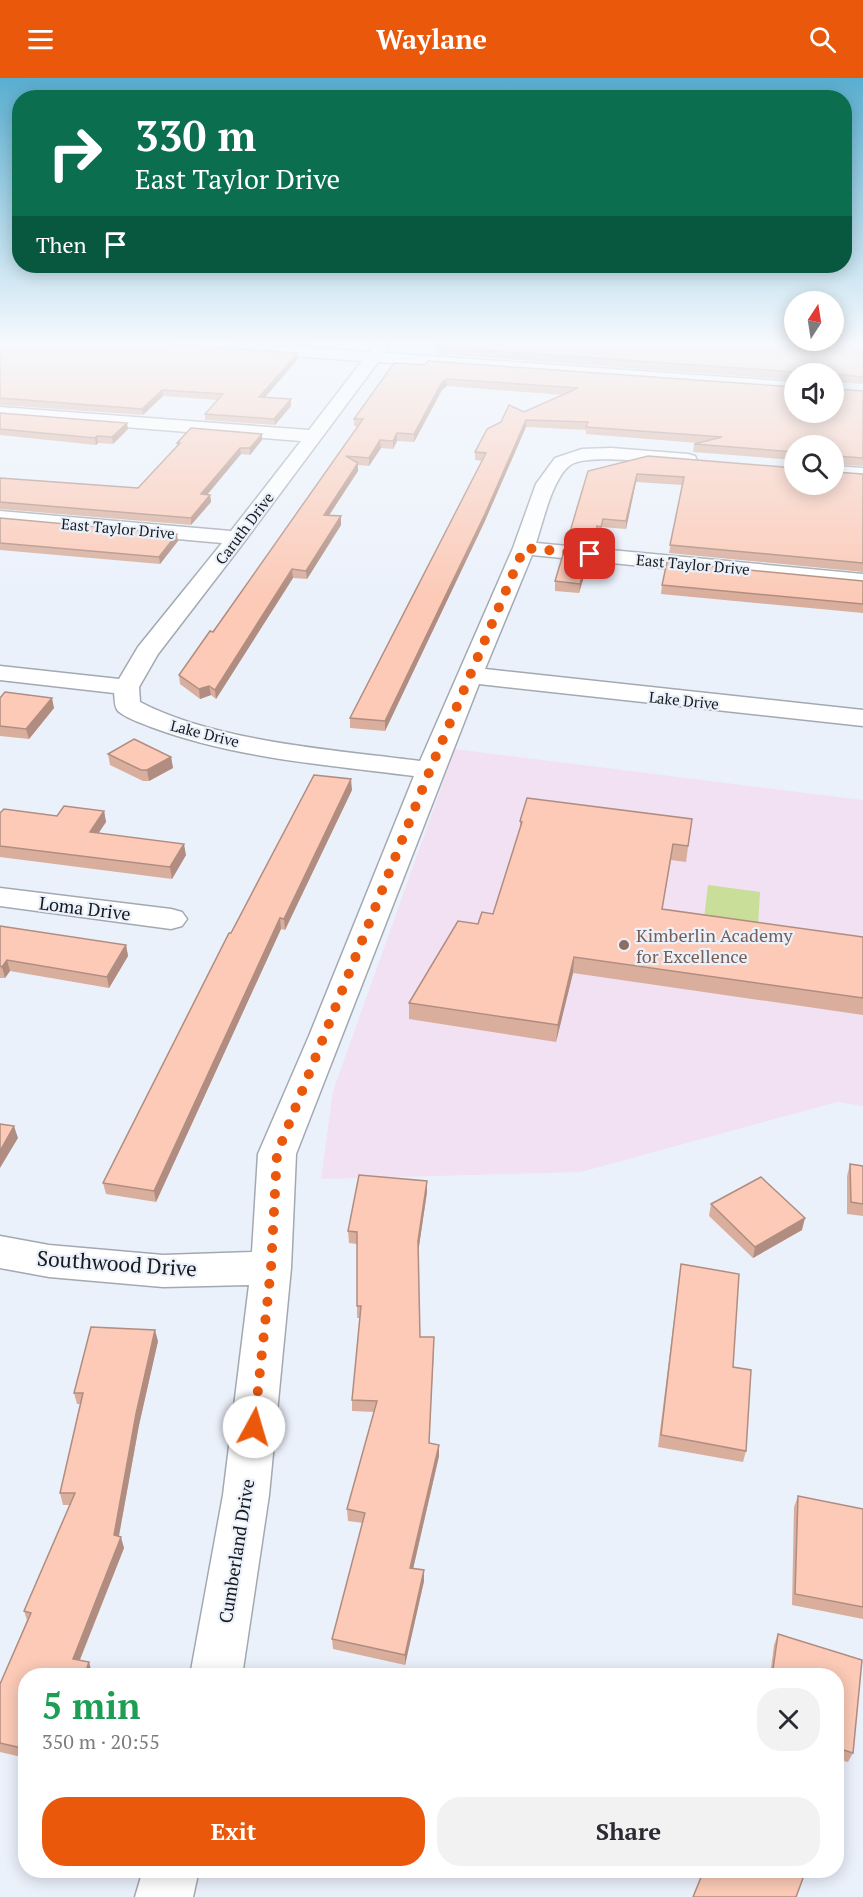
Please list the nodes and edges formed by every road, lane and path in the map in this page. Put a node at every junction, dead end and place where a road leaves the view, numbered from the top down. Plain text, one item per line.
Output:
1 (199, 427) edge
2 (320, 427) edge
3 (313, 436) junction
4 (705, 461) edge
5 (844, 473) edge
6 (863, 474) edge
7 (0, 517) edge
8 (237, 538) junction
9 (524, 548) junction
10 (863, 581) edge
11 (0, 673) edge
12 (469, 675) junction
13 (126, 687) junction
14 (863, 718) edge
15 (430, 770) junction
16 (0, 897) edge
17 (171, 919) dead end
18 (0, 1252) edge
19 (271, 1268) junction
20 (217, 1668) edge
21 (169, 1878) edge
22 (164, 1897) edge

1 - 3 street
2 - 3 street, Caruth Drive
3 - 8 street, Caruth Drive
4 - 9 street, Cumberland Drive
5 - 6 street
7 - 8 street, East Taylor Drive
8 - 13 street, Caruth Drive
9 - 10 street, East Taylor Drive
9 - 12 street, Cumberland Drive
11 - 13 street
12 - 14 street, Lake Drive
12 - 15 street, Cumberland Drive
13 - 15 street, Lake Drive
15 - 19 street, Cumberland Drive
16 - 17 street, Loma Drive
18 - 19 street, Southwood Drive
19 - 20 street, Cumberland Drive
21 - 22 street

